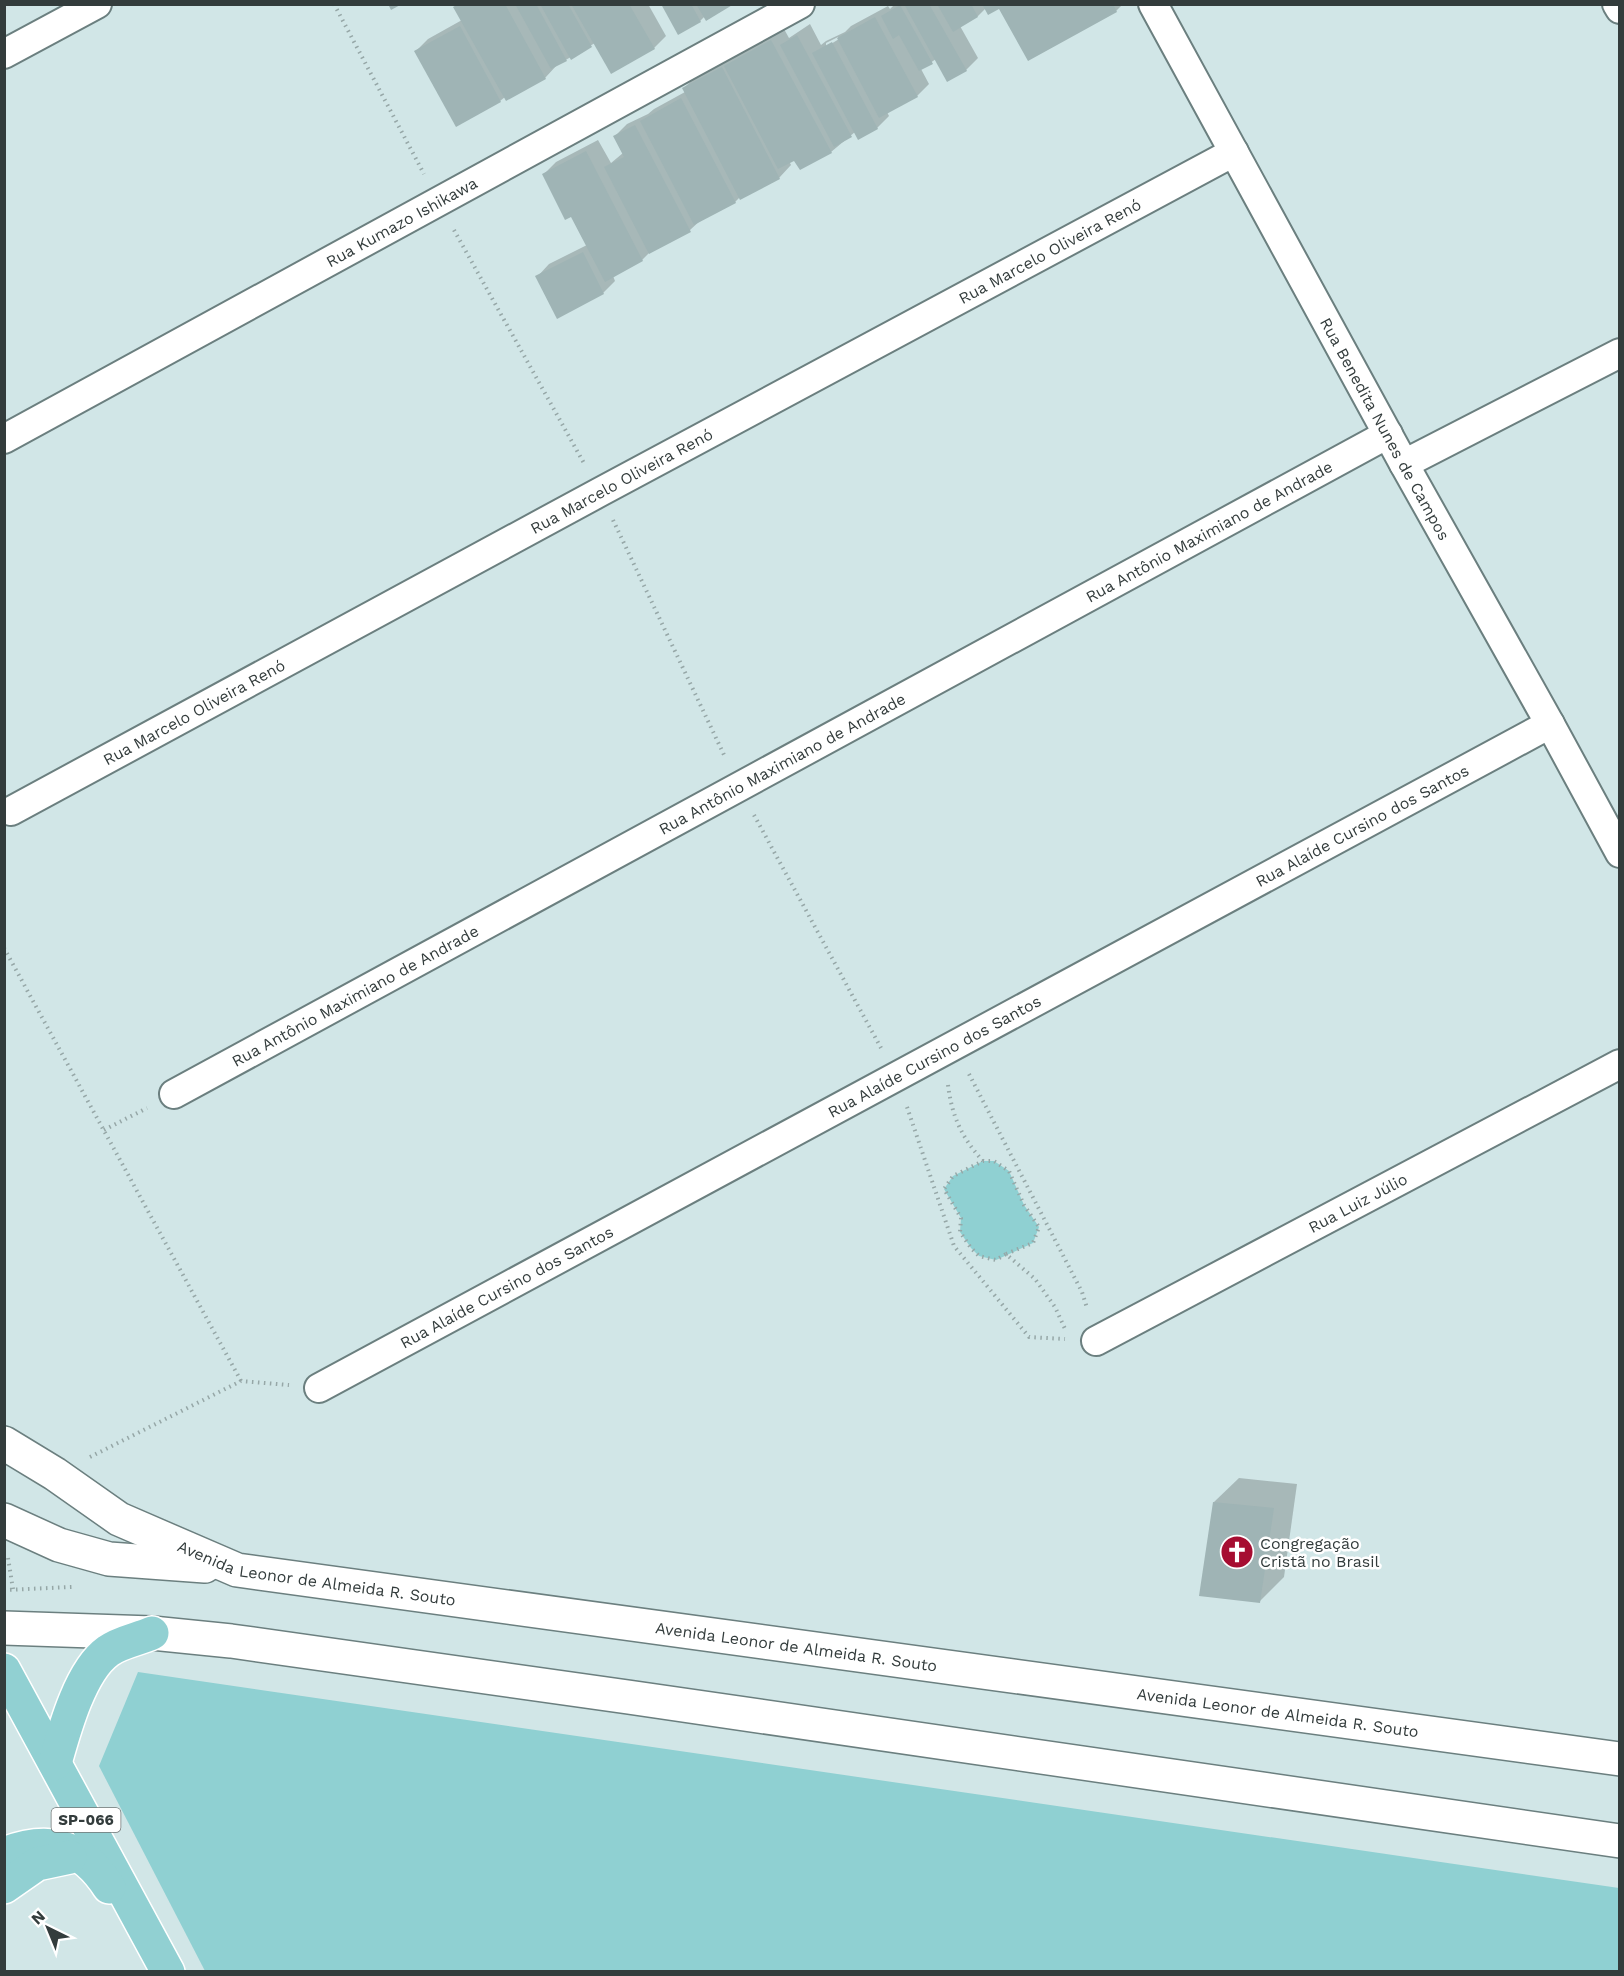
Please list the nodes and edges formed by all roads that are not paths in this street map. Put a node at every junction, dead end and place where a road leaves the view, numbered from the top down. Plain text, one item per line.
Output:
1 (97, 4) edge
2 (800, 4) edge
3 (1154, 4) edge
4 (1617, 4) edge
5 (1620, 9) edge
6 (4, 54) edge
7 (1234, 152) junction
8 (1620, 353) edge
9 (1388, 434) junction
10 (4, 440) edge
11 (1404, 464) junction
12 (1550, 724) junction
13 (11, 811) dead end
14 (1620, 853) edge
15 (1620, 1064) edge
16 (174, 1094) road end
17 (1083, 1340) road end
18 (320, 1388) road end
19 (4, 1443) edge
20 (9, 1523) edge
21 (237, 1569) junction
22 (19, 1629) edge
23 (152, 1634) junction
24 (4, 1670) edge
25 (1620, 1759) edge
26 (55, 1763) junction
27 (1620, 1841) edge
28 (4, 1854) edge
29 (81, 1855) junction
30 (4, 1887) edge
31 (150, 1937) junction
32 (168, 1971) edge

1 - 6 street
2 - 10 street, Rua Kumazo Ishikawa
3 - 7 street, Rua Benedita Nunes de Campos
4 - 5 street
7 - 9 street, Rua Benedita Nunes de Campos
7 - 13 street, Rua Marcelo Oliveira Renó
8 - 11 street
9 - 11 street, Rua Benedita Nunes de Campos
9 - 16 street, Rua Antônio Maximiano de Andrade
11 - 12 street, Rua Benedita Nunes de Campos
12 - 14 street, Rua Benedita Nunes de Campos
12 - 18 street, Rua Alaíde Cursino dos Santos
15 - 17 street, Rua Luiz Júlio
19 - 21 main road, Avenida Leonor de Almeida R. Souto
20 - 21 main road
21 - 25 main road, Avenida Leonor de Almeida R. Souto
22 - 23 main road
23 - 26 main road
23 - 27 main road
24 - 26 main road, SP-066
26 - 31 main road, SP-066
28 - 29 main road
29 - 30 main road
29 - 31 main road
31 - 32 main road, SP-066

